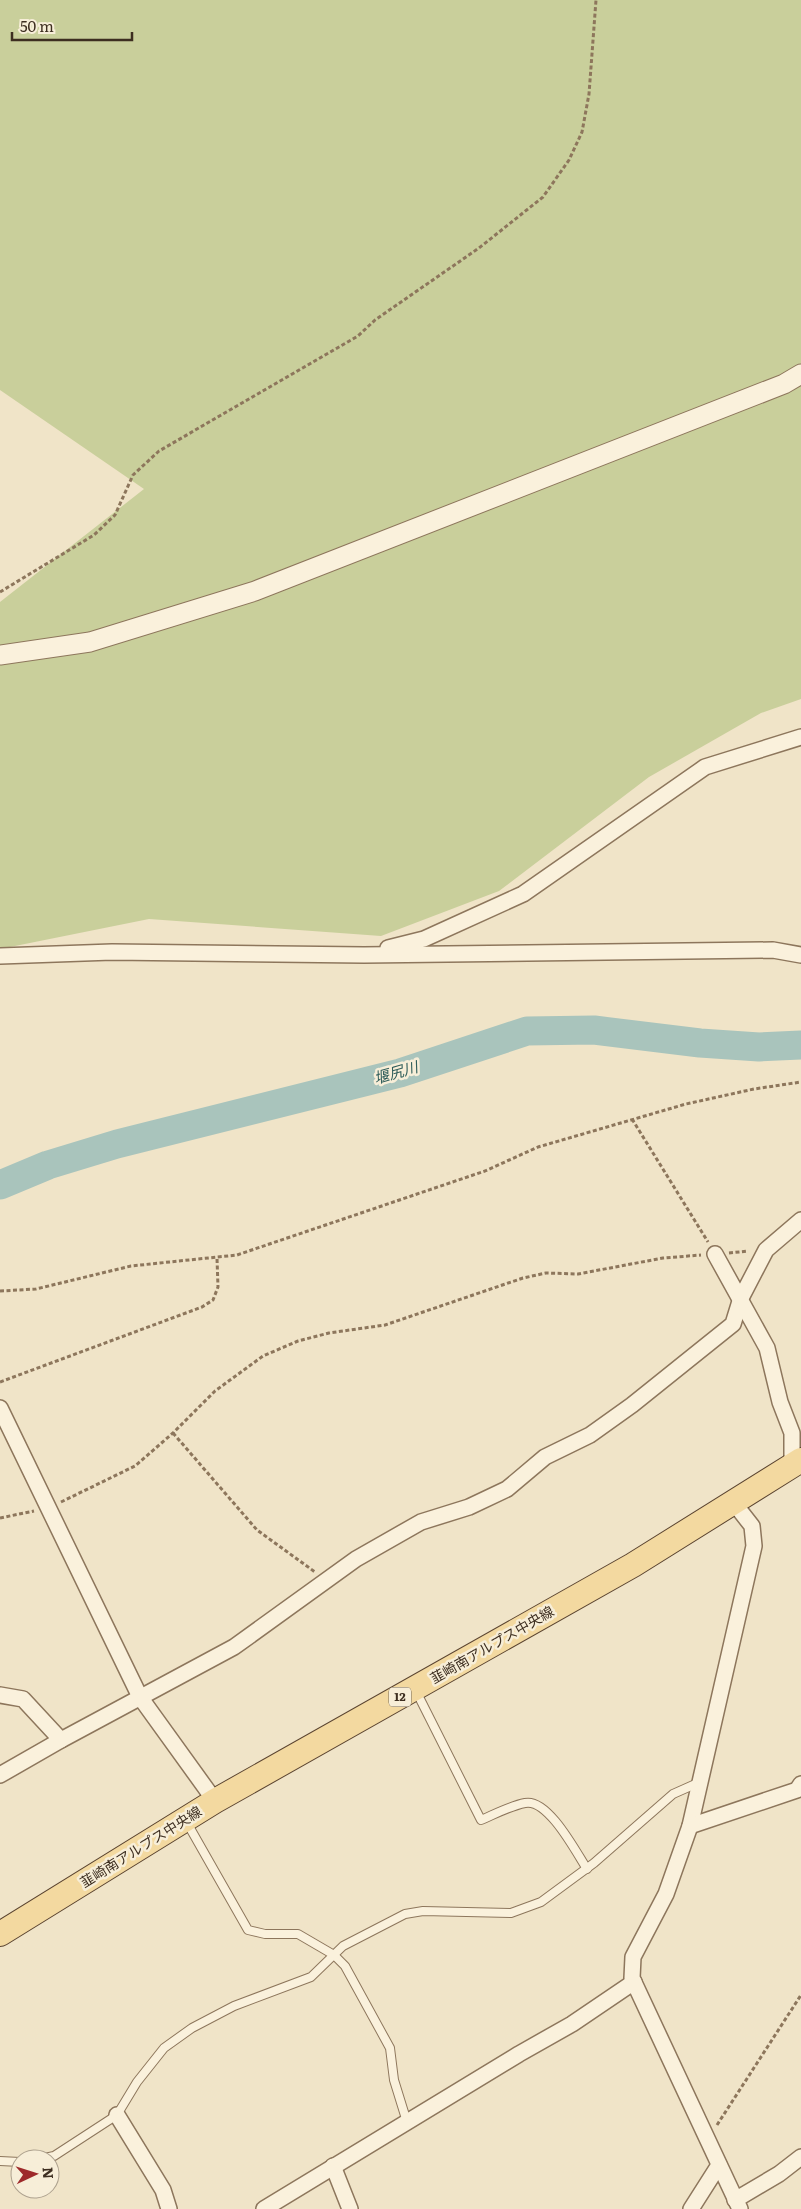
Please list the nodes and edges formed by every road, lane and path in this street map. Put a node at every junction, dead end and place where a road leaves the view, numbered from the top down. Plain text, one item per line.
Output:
1 (596, 0) edge
2 (801, 374) edge
3 (0, 592) edge
4 (0, 655) edge
5 (801, 737) edge
6 (364, 955) junction
7 (801, 955) edge
8 (0, 956) edge
9 (801, 1082) edge
10 (632, 1119) junction
11 (801, 1220) edge
12 (766, 1250) junction
13 (715, 1254) junction
14 (217, 1258) junction
15 (0, 1291) edge
16 (741, 1298) junction
17 (0, 1382) edge
18 (0, 1408) edge
19 (173, 1433) junction
20 (796, 1463) edge
21 (734, 1503) junction
22 (48, 1508) junction
23 (0, 1518) edge
24 (328, 1581) junction
25 (416, 1689) junction
26 (0, 1695) edge
27 (140, 1697) junction
28 (61, 1740) junction
29 (0, 1776) edge
30 (700, 1782) junction
31 (801, 1784) edge
32 (214, 1801) junction
33 (185, 1820) junction
34 (690, 1826) junction
35 (587, 1868) junction
36 (0, 1934) edge
37 (334, 1955) junction
38 (634, 1982) junction
39 (801, 1995) edge
40 (117, 2115) junction
41 (407, 2122) junction
42 (707, 2140) junction
43 (60, 2152) edge
44 (801, 2157) edge
45 (719, 2165) junction
46 (334, 2166) junction
47 (738, 2204) edge
48 (169, 2209) edge
49 (264, 2209) edge
50 (350, 2209) edge
51 (692, 2209) edge

1 - 3 path
2 - 4 street
5 - 6 street
6 - 7 street
6 - 8 street
9 - 10 path
10 - 13 path
10 - 14 path
11 - 12 street
12 - 13 path
12 - 16 street
13 - 16 street
13 - 19 path
14 - 15 path
14 - 17 path
16 - 20 street
16 - 24 street
18 - 22 street
19 - 22 path
19 - 24 path
20 - 21 main road, 韮崎南アルプス中央線 / 12
21 - 25 main road, 韮崎南アルプス中央線 / 12
21 - 30 street
22 - 23 path
22 - 27 street
24 - 27 street
25 - 32 main road, 韮崎南アルプス中央線 / 12
25 - 35 lane
26 - 28 street
27 - 28 street
27 - 32 street
28 - 29 street
30 - 34 street
30 - 35 lane
31 - 34 street
32 - 33 main road, 韮崎南アルプス中央線 / 12
33 - 36 main road, 韮崎南アルプス中央線 / 12
33 - 37 lane
34 - 38 street
35 - 37 lane
37 - 40 lane
37 - 41 lane
38 - 41 street
38 - 42 street
39 - 42 path
40 - 43 lane
40 - 48 street
41 - 46 street
42 - 45 street
44 - 47 street
45 - 47 street
45 - 51 street
46 - 49 street
46 - 50 street

